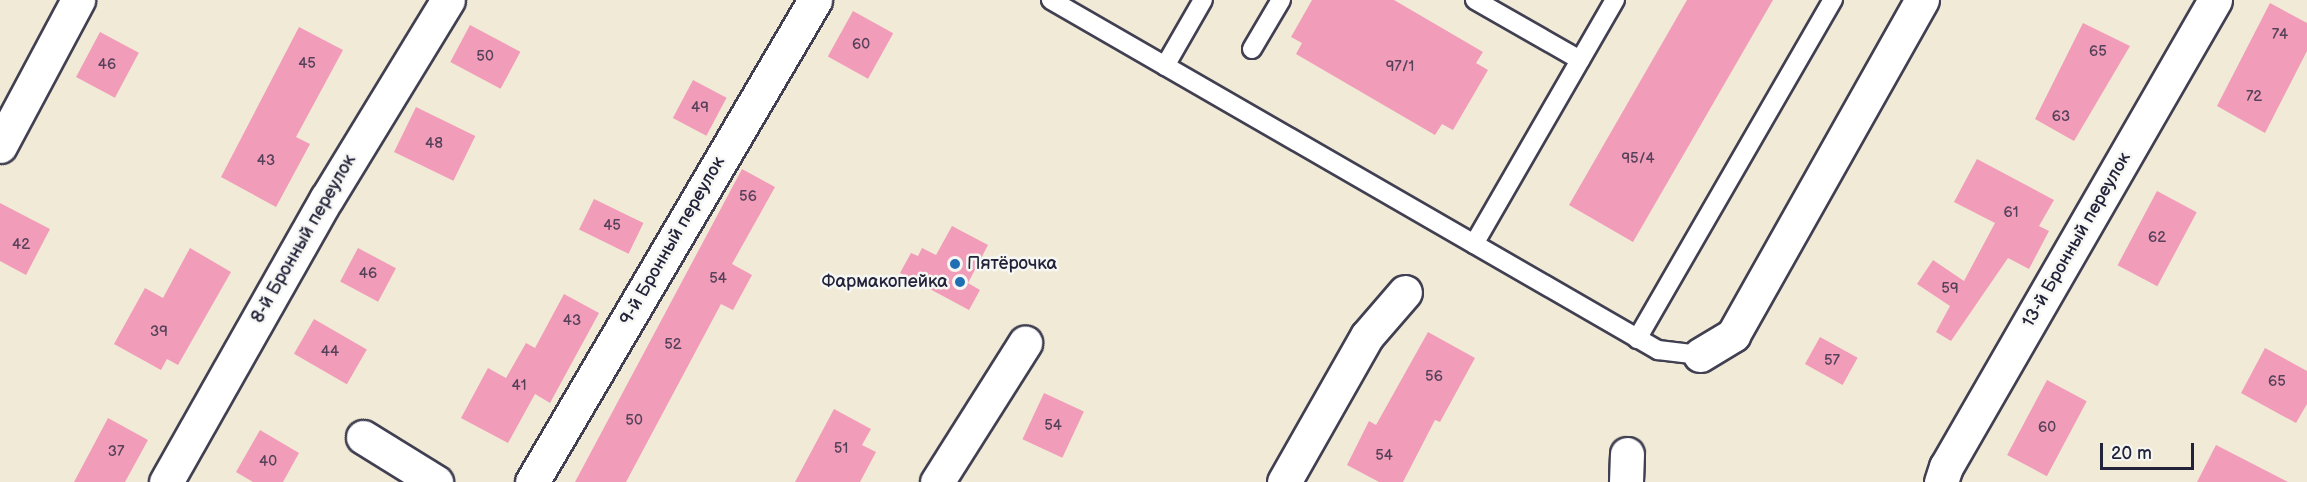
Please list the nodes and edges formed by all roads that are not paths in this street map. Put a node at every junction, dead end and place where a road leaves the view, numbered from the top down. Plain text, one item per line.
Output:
1 (78, 0) edge
2 (448, 0) edge
3 (815, 0) edge
4 (1051, 0) edge
5 (1203, 0) edge
6 (1281, 0) edge
7 (1476, 0) edge
8 (1615, 0) edge
9 (1833, 0) edge
10 (1922, 0) edge
11 (2215, 0) edge
12 (1252, 49) dead end
13 (1580, 60) junction
14 (1165, 66) junction
15 (0, 146) edge
16 (1474, 244) junction
17 (1405, 292) dead end
18 (1637, 339) junction
19 (1025, 343) dead end
20 (1700, 355) joint
21 (363, 437) dead end
22 (166, 482) edge
23 (436, 482) edge
24 (532, 482) edge
25 (937, 482) edge
26 (1284, 482) edge
27 (1941, 482) edge

1 - 15 street
2 - 22 street, 8-й Бронный переулок
3 - 24 street, 9-й Бронный переулок
4 - 14 lane
5 - 14 lane
6 - 12 lane
7 - 13 lane
8 - 13 lane
9 - 18 lane
10 - 20 street
11 - 27 street, 13-й Бронный переулок
13 - 16 lane
14 - 16 lane
16 - 18 lane
17 - 26 street
18 - 20 lane
19 - 25 street
21 - 23 street

